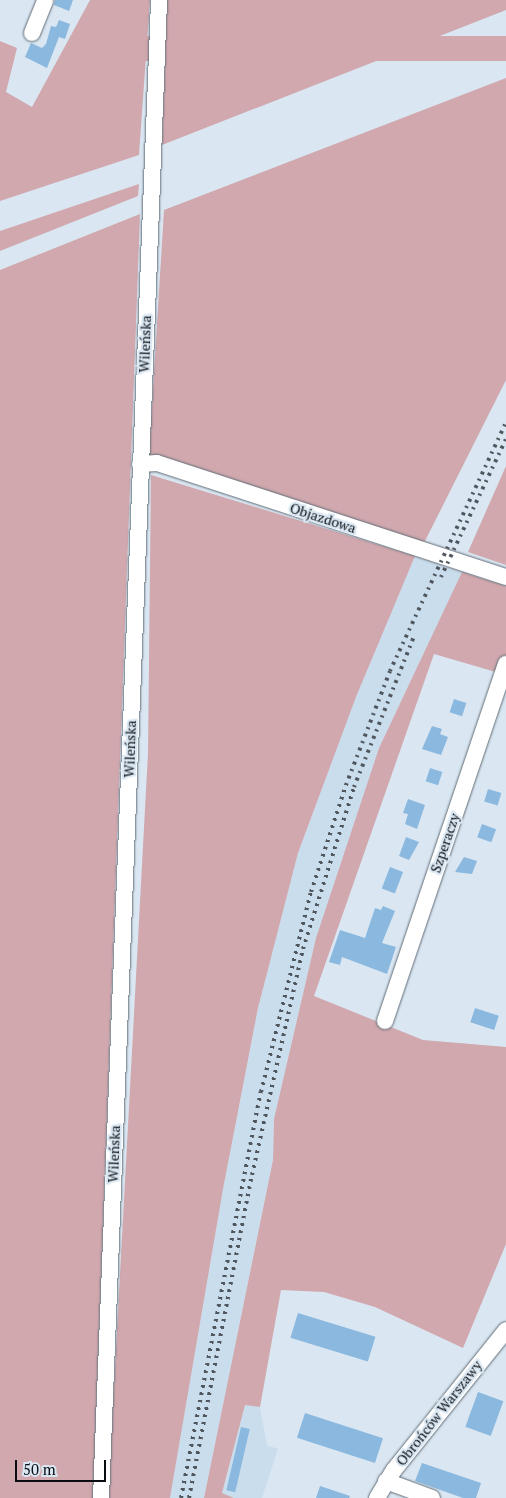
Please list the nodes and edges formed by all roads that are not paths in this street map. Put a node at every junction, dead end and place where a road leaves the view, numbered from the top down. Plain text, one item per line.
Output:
1 (45, 0) edge
2 (159, 0) edge
3 (32, 33) dead end
4 (140, 464) junction
5 (506, 577) edge
6 (506, 664) edge
7 (385, 1021) dead end
8 (506, 1330) edge
9 (386, 1481) junction
10 (101, 1498) edge
11 (377, 1498) edge
12 (432, 1498) edge

1 - 3 street
2 - 4 street, Wileńska
4 - 5 street, Objazdowa
4 - 10 street, Wileńska
6 - 7 street, Szperaczy
8 - 9 street, Obrońców Warszawy
9 - 11 street, Obrońców Warszawy
9 - 12 street

